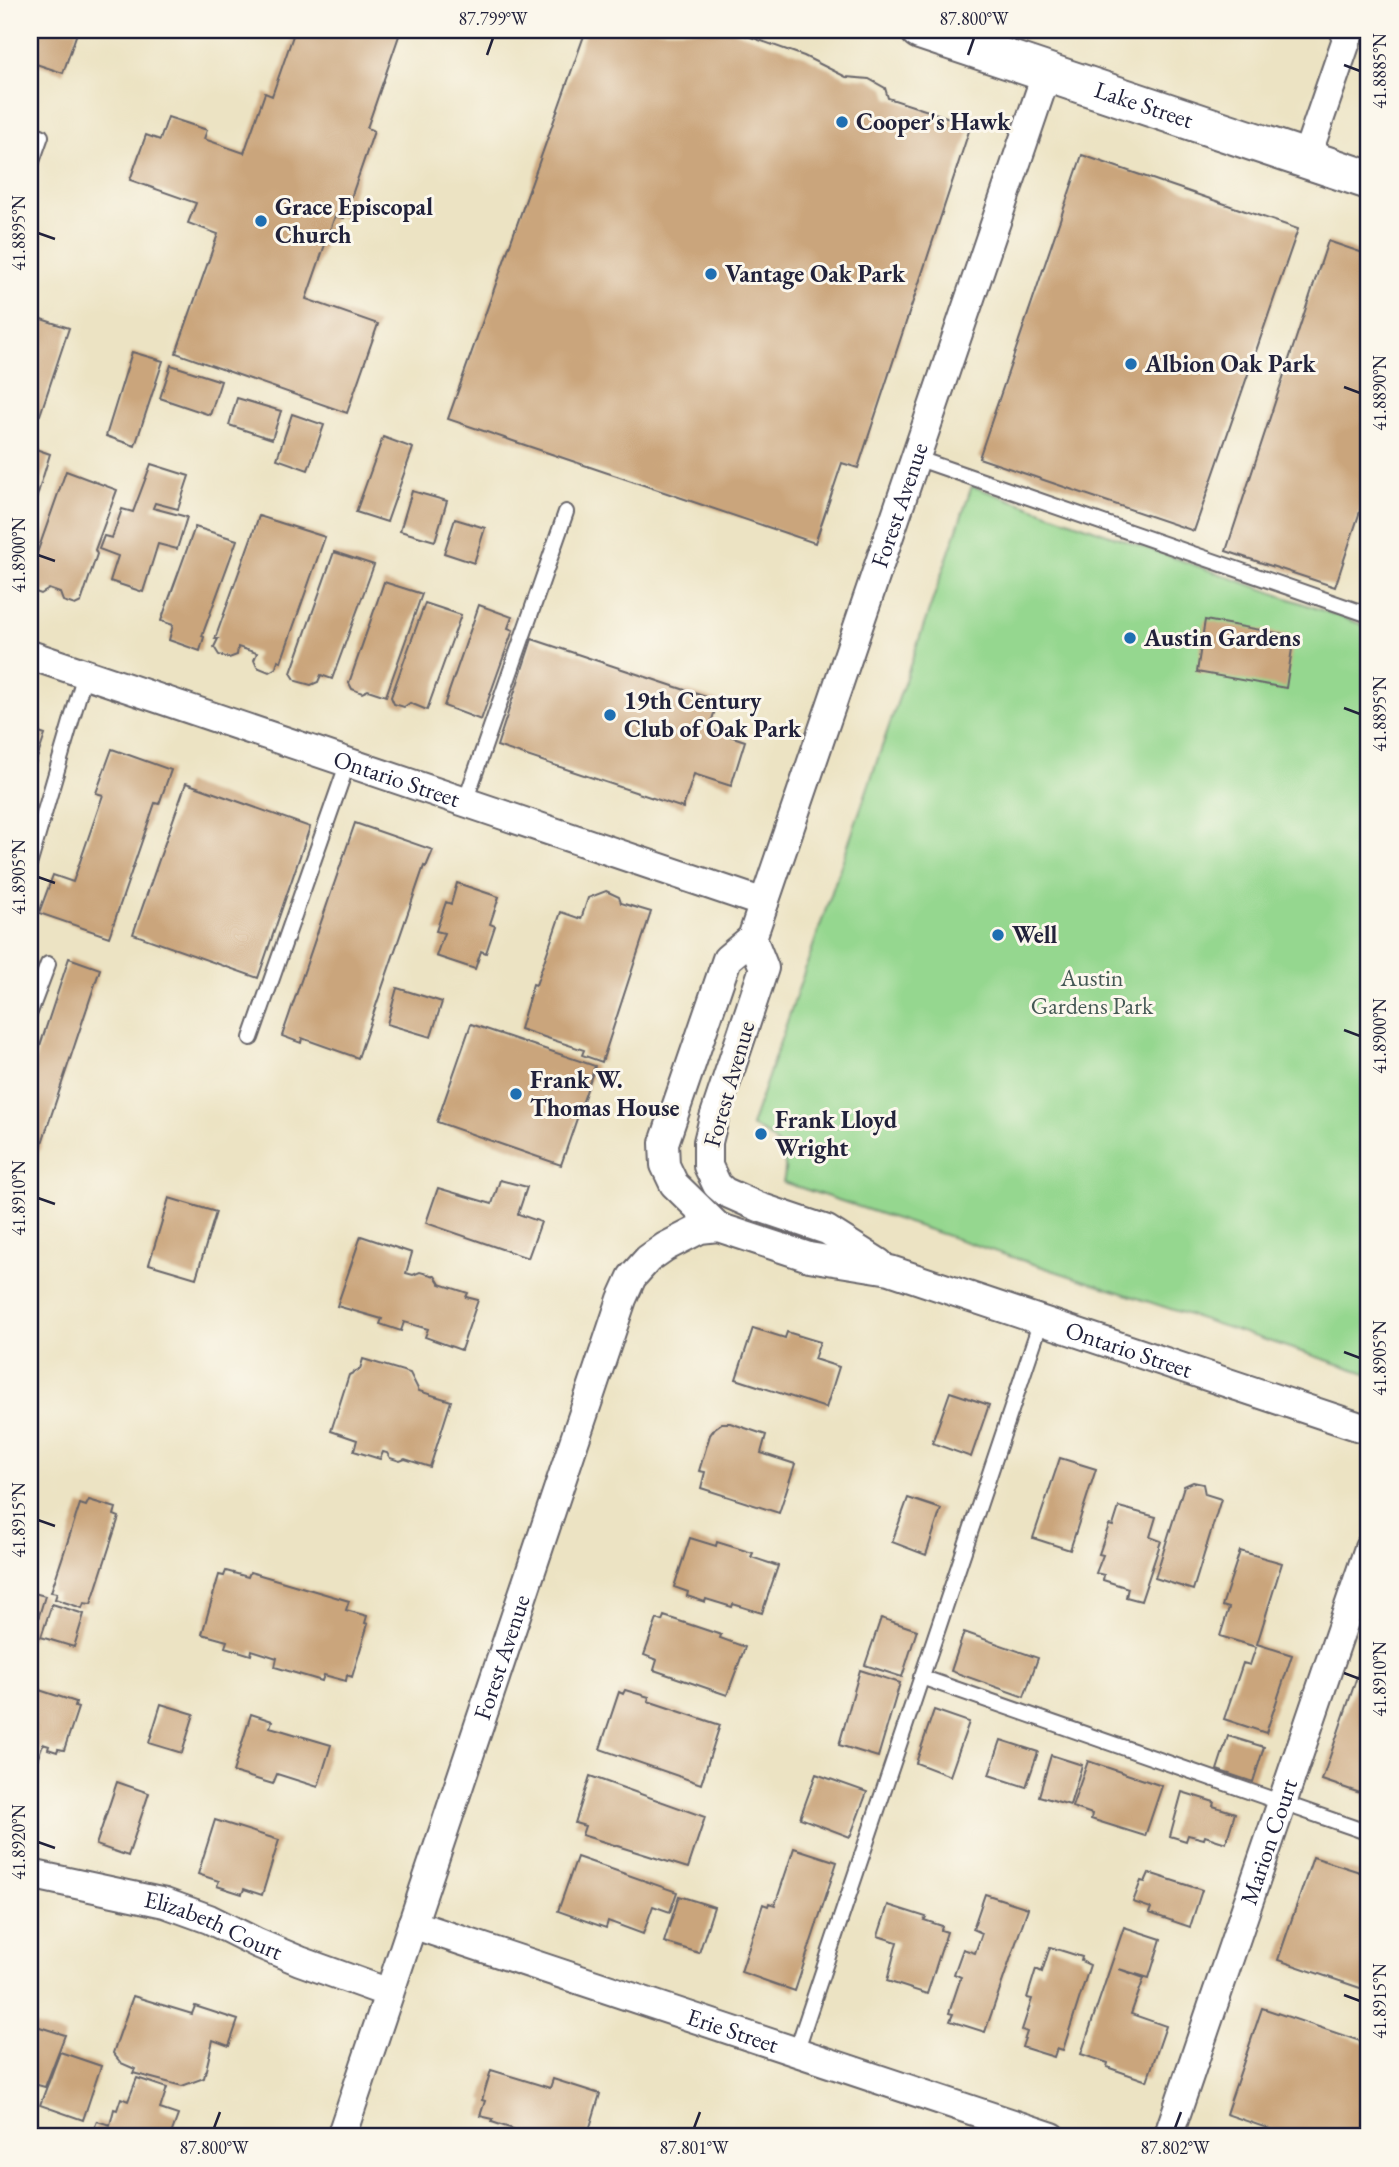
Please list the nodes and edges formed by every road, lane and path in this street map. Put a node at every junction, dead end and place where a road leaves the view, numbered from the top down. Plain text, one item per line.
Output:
1 (1350, 30) edge
2 (928, 31) edge
3 (1046, 72) junction
4 (30, 132) edge
5 (1306, 158) junction
6 (30, 167) edge
7 (1369, 180) edge
8 (916, 458) junction
9 (566, 512) dead end
10 (1369, 615) edge
11 (30, 655) edge
12 (85, 674) junction
13 (348, 762) junction
14 (466, 802) junction
15 (30, 862) edge
16 (764, 903) junction
17 (752, 937) junction
18 (48, 964) dead end
19 (30, 1012) edge
20 (251, 1038) dead end
21 (684, 1088) junction
22 (720, 1100) junction
23 (759, 1207) joint
24 (729, 1230) junction
25 (890, 1270) junction
26 (1041, 1321) junction
27 (1369, 1430) edge
28 (1369, 1548) edge
29 (921, 1677) junction
30 (1282, 1804) junction
31 (1369, 1833) edge
32 (30, 1874) edge
33 (412, 1924) junction
34 (389, 1993) junction
35 (796, 2052) junction
36 (341, 2137) edge
37 (1052, 2137) edge
38 (1168, 2137) edge

1 - 5 street
2 - 3 main road, Lake Street
3 - 5 main road, Lake Street
3 - 8 street, Forest Avenue
4 - 6 lane
5 - 7 main road, Lake Street
8 - 10 lane
8 - 16 street, Forest Avenue
9 - 14 lane
11 - 12 street, Ontario Street
12 - 13 street, Ontario Street
12 - 15 lane
13 - 14 street, Ontario Street
13 - 20 lane
14 - 16 street, Ontario Street
16 - 17 street, Forest Avenue
17 - 21 street, Forest Avenue
17 - 22 street, Forest Avenue
18 - 19 lane
21 - 22 street
21 - 24 street, Forest Avenue
22 - 23 street, Forest Avenue
23 - 25 street, Ontario Street
24 - 25 street, Ontario Street
24 - 33 street, Forest Avenue
25 - 26 street, Ontario Street
26 - 27 street, Ontario Street
26 - 29 lane
28 - 30 street, Marion Court
29 - 30 lane
29 - 35 lane
30 - 31 lane
30 - 38 street, Marion Court
32 - 34 street, Elizabeth Court
33 - 34 street, Forest Avenue
33 - 35 street, Erie Street
34 - 36 street, Forest Avenue
35 - 37 street, Erie Street

